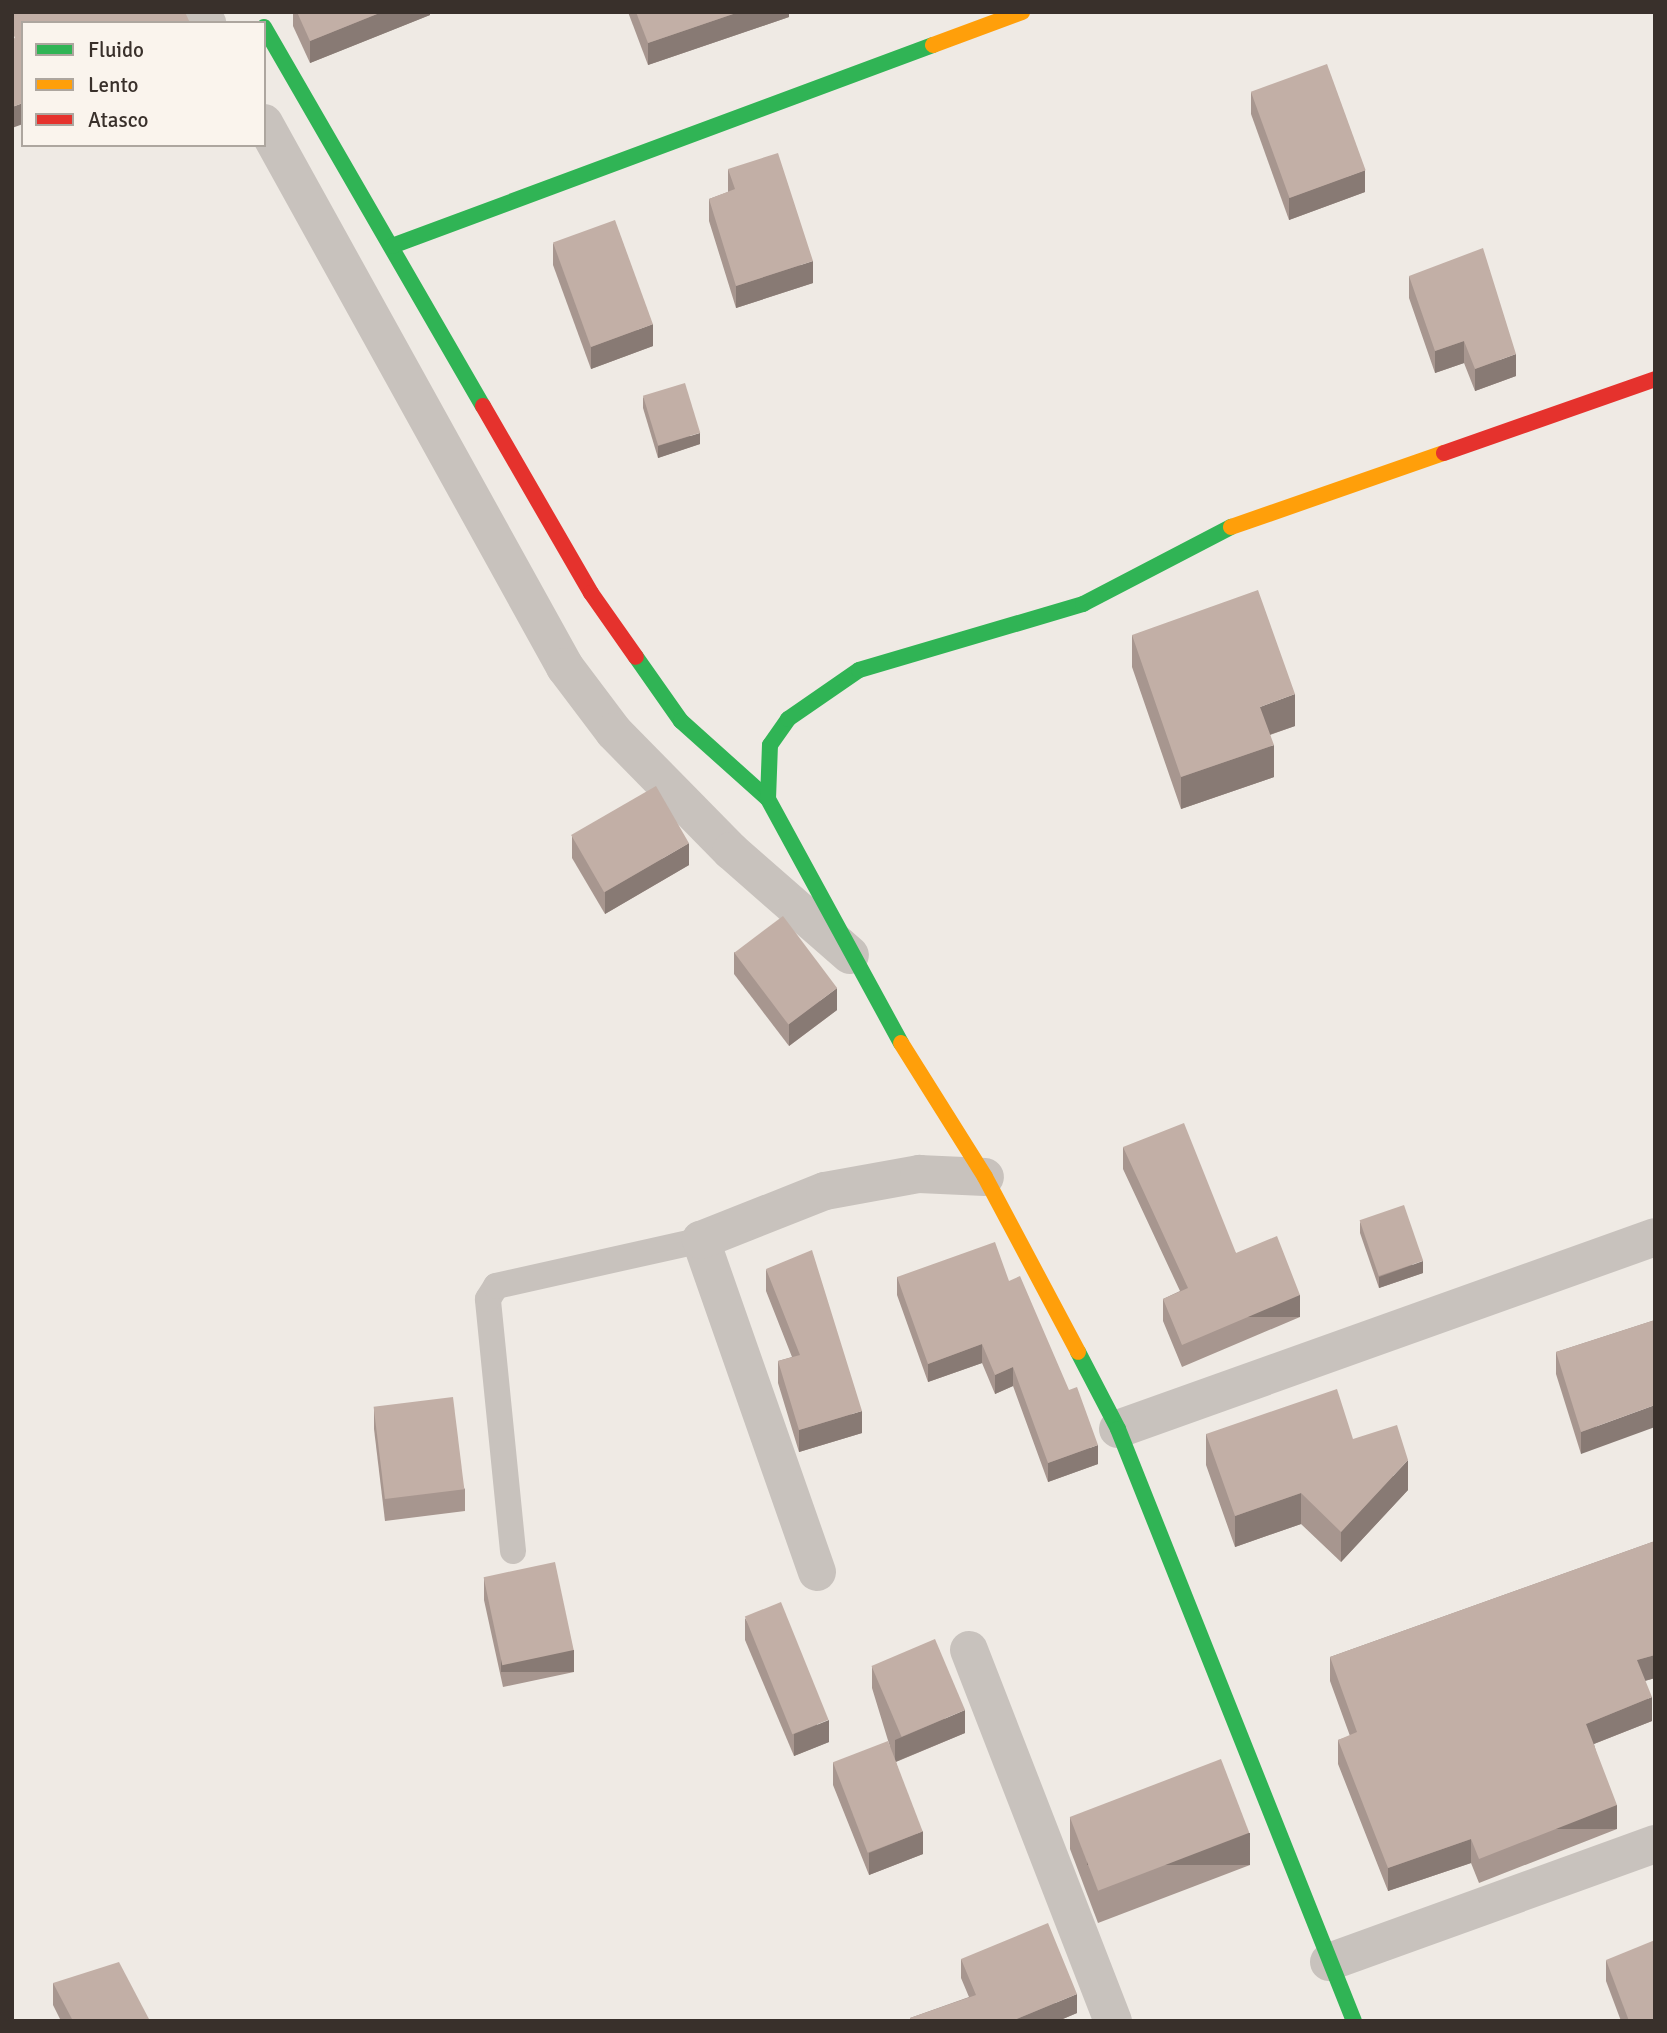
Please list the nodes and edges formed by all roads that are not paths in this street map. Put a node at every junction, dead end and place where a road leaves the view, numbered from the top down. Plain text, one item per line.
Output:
1 (1022, 12) edge
2 (266, 30) edge
3 (266, 127) edge
4 (392, 246) junction
5 (1655, 379) edge
6 (768, 799) junction
7 (850, 955) junction
8 (985, 1177) junction
9 (1655, 1237) edge
10 (701, 1240) junction
11 (1118, 1429) junction
12 (513, 1551) dead end
13 (817, 1572) dead end
14 (969, 1650) dead end
15 (1655, 1844) edge
16 (1329, 1962) junction
17 (1113, 2021) edge
18 (1353, 2021) edge

1 - 4 street
2 - 4 street
3 - 7 street
4 - 6 street
5 - 6 street
6 - 7 street
7 - 8 street
8 - 10 street
8 - 11 street
9 - 11 street
10 - 12 lane
10 - 13 street
11 - 16 street
14 - 17 street
15 - 16 street
16 - 18 street

